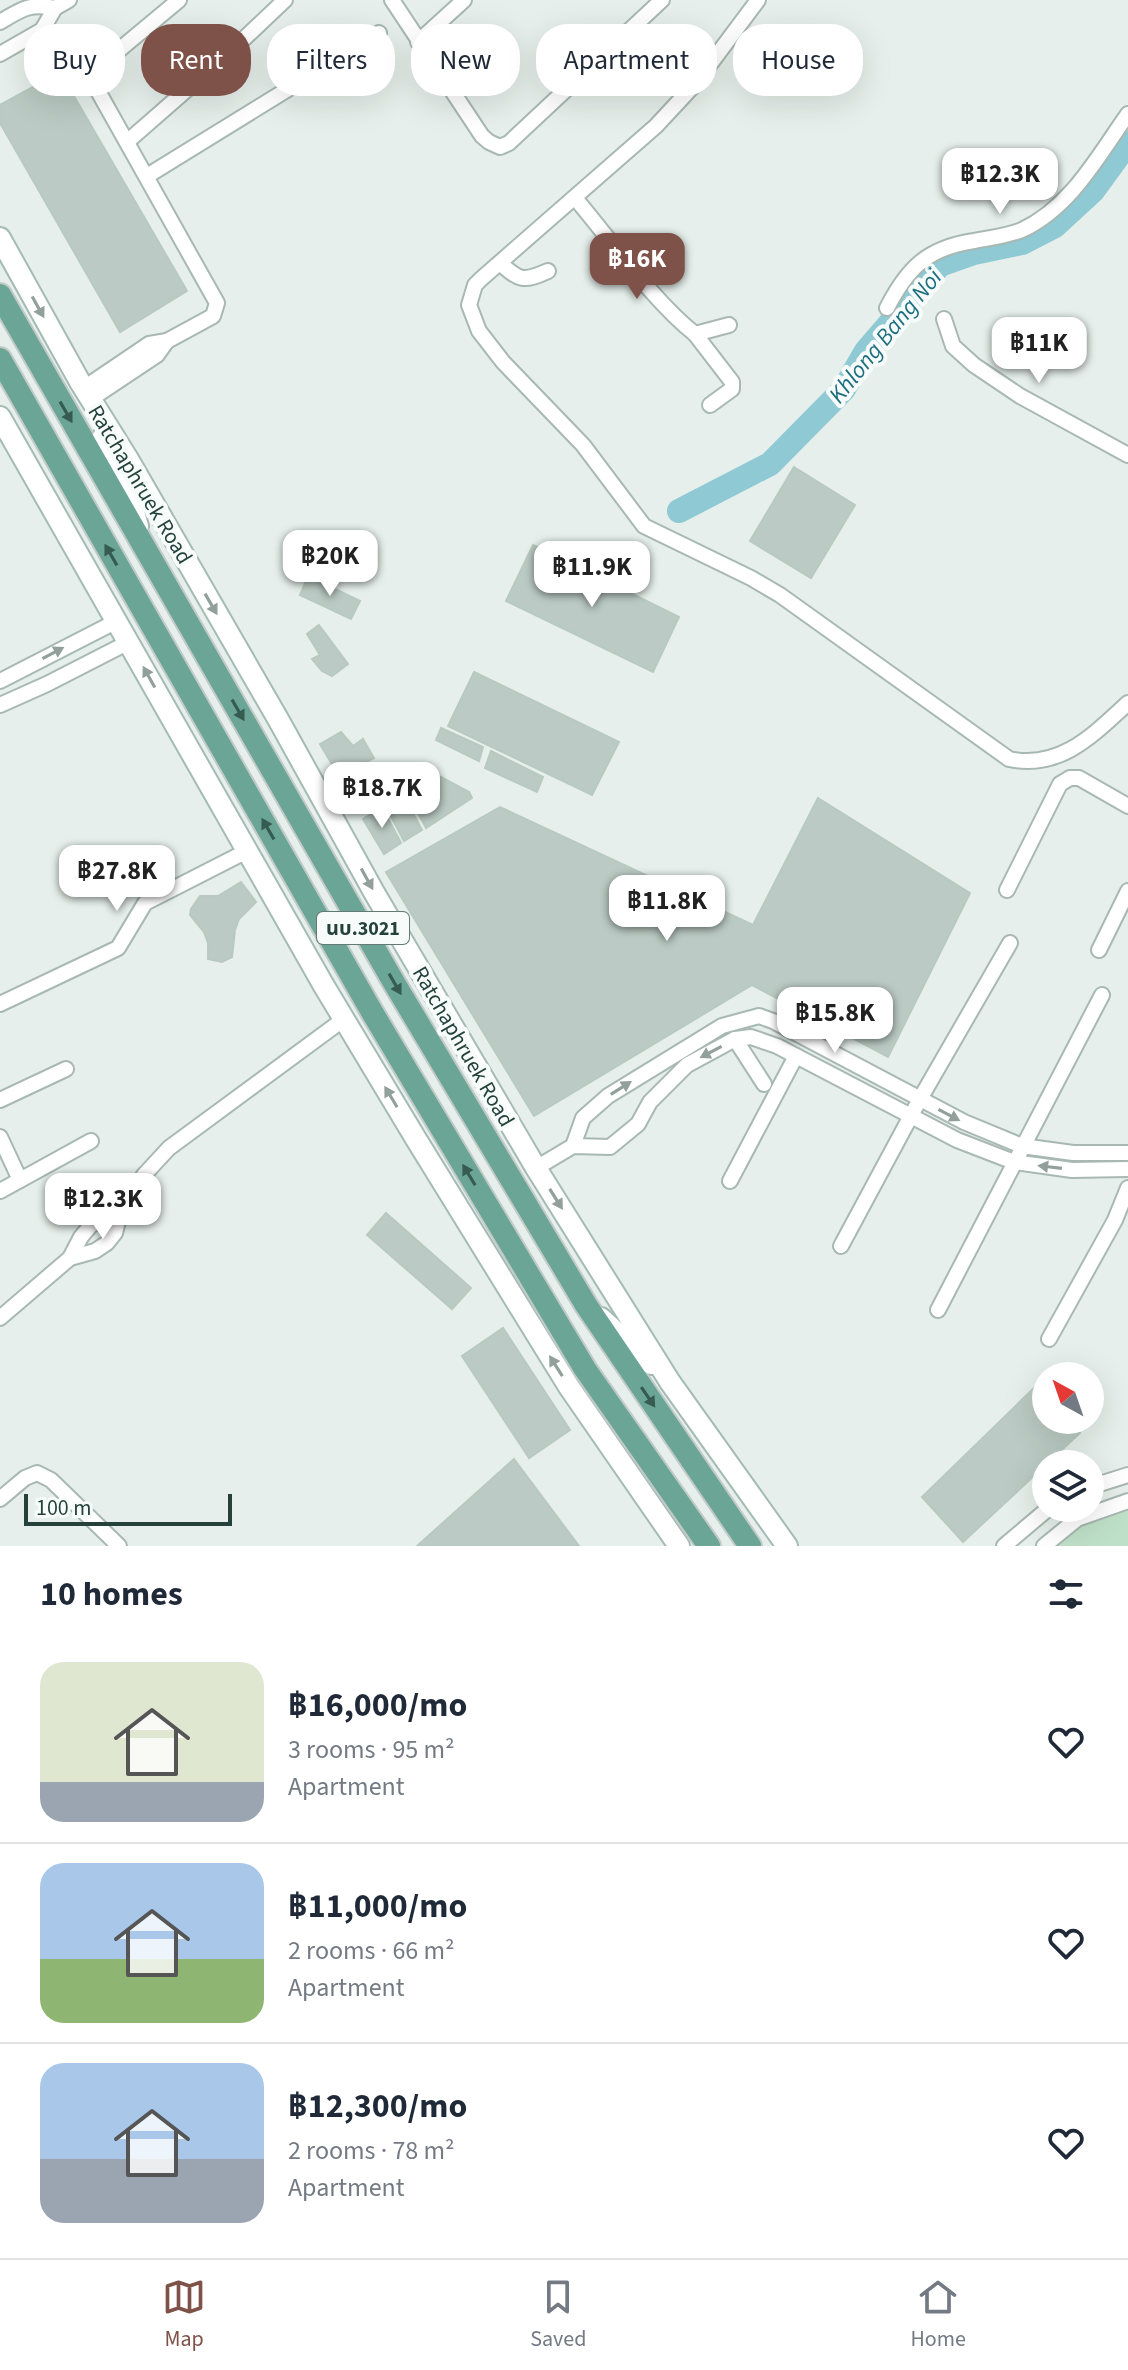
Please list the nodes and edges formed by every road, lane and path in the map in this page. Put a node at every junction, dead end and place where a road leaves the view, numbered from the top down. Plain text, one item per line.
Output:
1 (69, 0) edge
2 (179, 0) edge
3 (285, 0) edge
4 (392, 0) edge
5 (464, 0) edge
6 (662, 0) edge
7 (758, 0) edge
8 (37, 2) edge
9 (55, 8) junction
10 (0, 22) edge
11 (438, 24) edge
12 (411, 31) edge
13 (0, 54) edge
14 (277, 96) edge
15 (455, 96) edge
16 (1128, 114) edge
17 (128, 141) junction
18 (147, 176) junction
19 (575, 198) junction
20 (0, 238) edge
21 (500, 263) junction
22 (548, 271) dead end
23 (0, 295) edge
24 (887, 308) dead end
25 (944, 319) dead end
26 (729, 325) dead end
27 (695, 334) junction
28 (0, 359) edge
29 (85, 390) junction
30 (710, 405) dead end
31 (0, 417) edge
32 (1128, 455) edge
33 (142, 542) junction
34 (112, 624) junction
35 (129, 642) junction
36 (21, 670) junction
37 (0, 681) edge
38 (30, 691) junction
39 (1128, 703) edge
40 (0, 705) edge
41 (1128, 806) edge
42 (247, 851) junction
43 (1007, 890) dead end
44 (1128, 891) edge
45 (1010, 943) dead end
46 (1099, 950) dead end
47 (1102, 995) dead end
48 (0, 1004) edge
49 (344, 1019) junction
50 (800, 1035) junction
51 (735, 1039) junction
52 (793, 1054) junction
53 (66, 1069) dead end
54 (764, 1084) dead end
55 (920, 1099) junction
56 (0, 1100) edge
57 (911, 1116) junction
58 (0, 1137) edge
59 (91, 1141) dead end
60 (573, 1146) junction
61 (1022, 1146) junction
62 (1128, 1153) edge
63 (1014, 1162) junction
64 (536, 1168) junction
65 (1128, 1169) edge
66 (20, 1180) junction
67 (730, 1181) dead end
68 (1128, 1188) edge
69 (0, 1191) edge
70 (121, 1210) junction
71 (841, 1246) dead end
72 (490, 1257) junction
73 (70, 1258) junction
74 (586, 1305) junction
75 (938, 1310) dead end
76 (0, 1318) edge
77 (1049, 1339) dead end
78 (585, 1369) junction
79 (670, 1382) junction
80 (1128, 1475) edge
81 (1104, 1483) edge
82 (0, 1499) edge
83 (1128, 1501) edge
84 (1032, 1522) edge
85 (119, 1546) edge
86 (679, 1546) edge
87 (709, 1546) edge
88 (750, 1546) edge
89 (787, 1546) edge
90 (1004, 1546) edge
91 (1044, 1546) edge

1 - 9 street
2 - 17 street
3 - 17 street
4 - 12 street
5 - 11 street
6 - 15 street
7 - 19 street
8 - 9 street
8 - 10 street
9 - 13 street
14 - 18 street
16 - 24 street
17 - 18 street
18 - 29 street
19 - 21 street
19 - 27 street
20 -> 29 main road, Ratchaphruek Road / นบ.3021
21 - 22 street
21 - 39 street
23 -> 33 main road, Ratchaphruek Road / นบ.3021
25 - 32 street
26 - 27 street
27 - 30 street
78 -> 28 main road, นบ.3021
29 - 33 main road
29 -> 64 main road, Ratchaphruek Road / นบ.3021
31 - 34 main road, นบ.3021
33 -> 74 main road, Ratchaphruek Road / นบ.3021
34 - 35 main road, นบ.3021
36 -> 34 street
35 - 38 street
42 -> 35 main road, นบ.3021
36 - 37 street
36 - 38 street
38 - 40 street
41 - 43 street
42 - 48 street
42 - 49 main road, นบ.3021
44 - 46 street
45 - 55 street
47 - 61 street
49 - 70 street
72 -> 49 main road, นบ.3021
50 - 52 street
50 - 55 street
60 -> 50 street
51 - 52 street
51 - 54 street
51 -> 60 street
52 - 57 street
52 - 67 street
53 - 56 street
55 - 57 street
55 -> 61 street
57 - 63 street
57 - 71 street
58 - 66 street
59 - 66 street
60 - 64 street
61 - 62 street
61 - 63 street
65 -> 63 street
63 - 75 street
64 -> 79 main road, Ratchaphruek Road / นบ.3021
66 - 69 street
68 - 77 street
70 - 73 street
70 - 73 street
72 - 78 main road
86 -> 72 main road, นบ.3021
73 - 76 street
74 - 79 main road
74 -> 88 main road, Ratchaphruek Road / นบ.3021
78 - 87 main road, นบ.3021
79 - 89 main road, Ratchaphruek Road / นบ.3021
80 - 81 street
82 - 85 street
83 - 91 street
84 - 90 street

